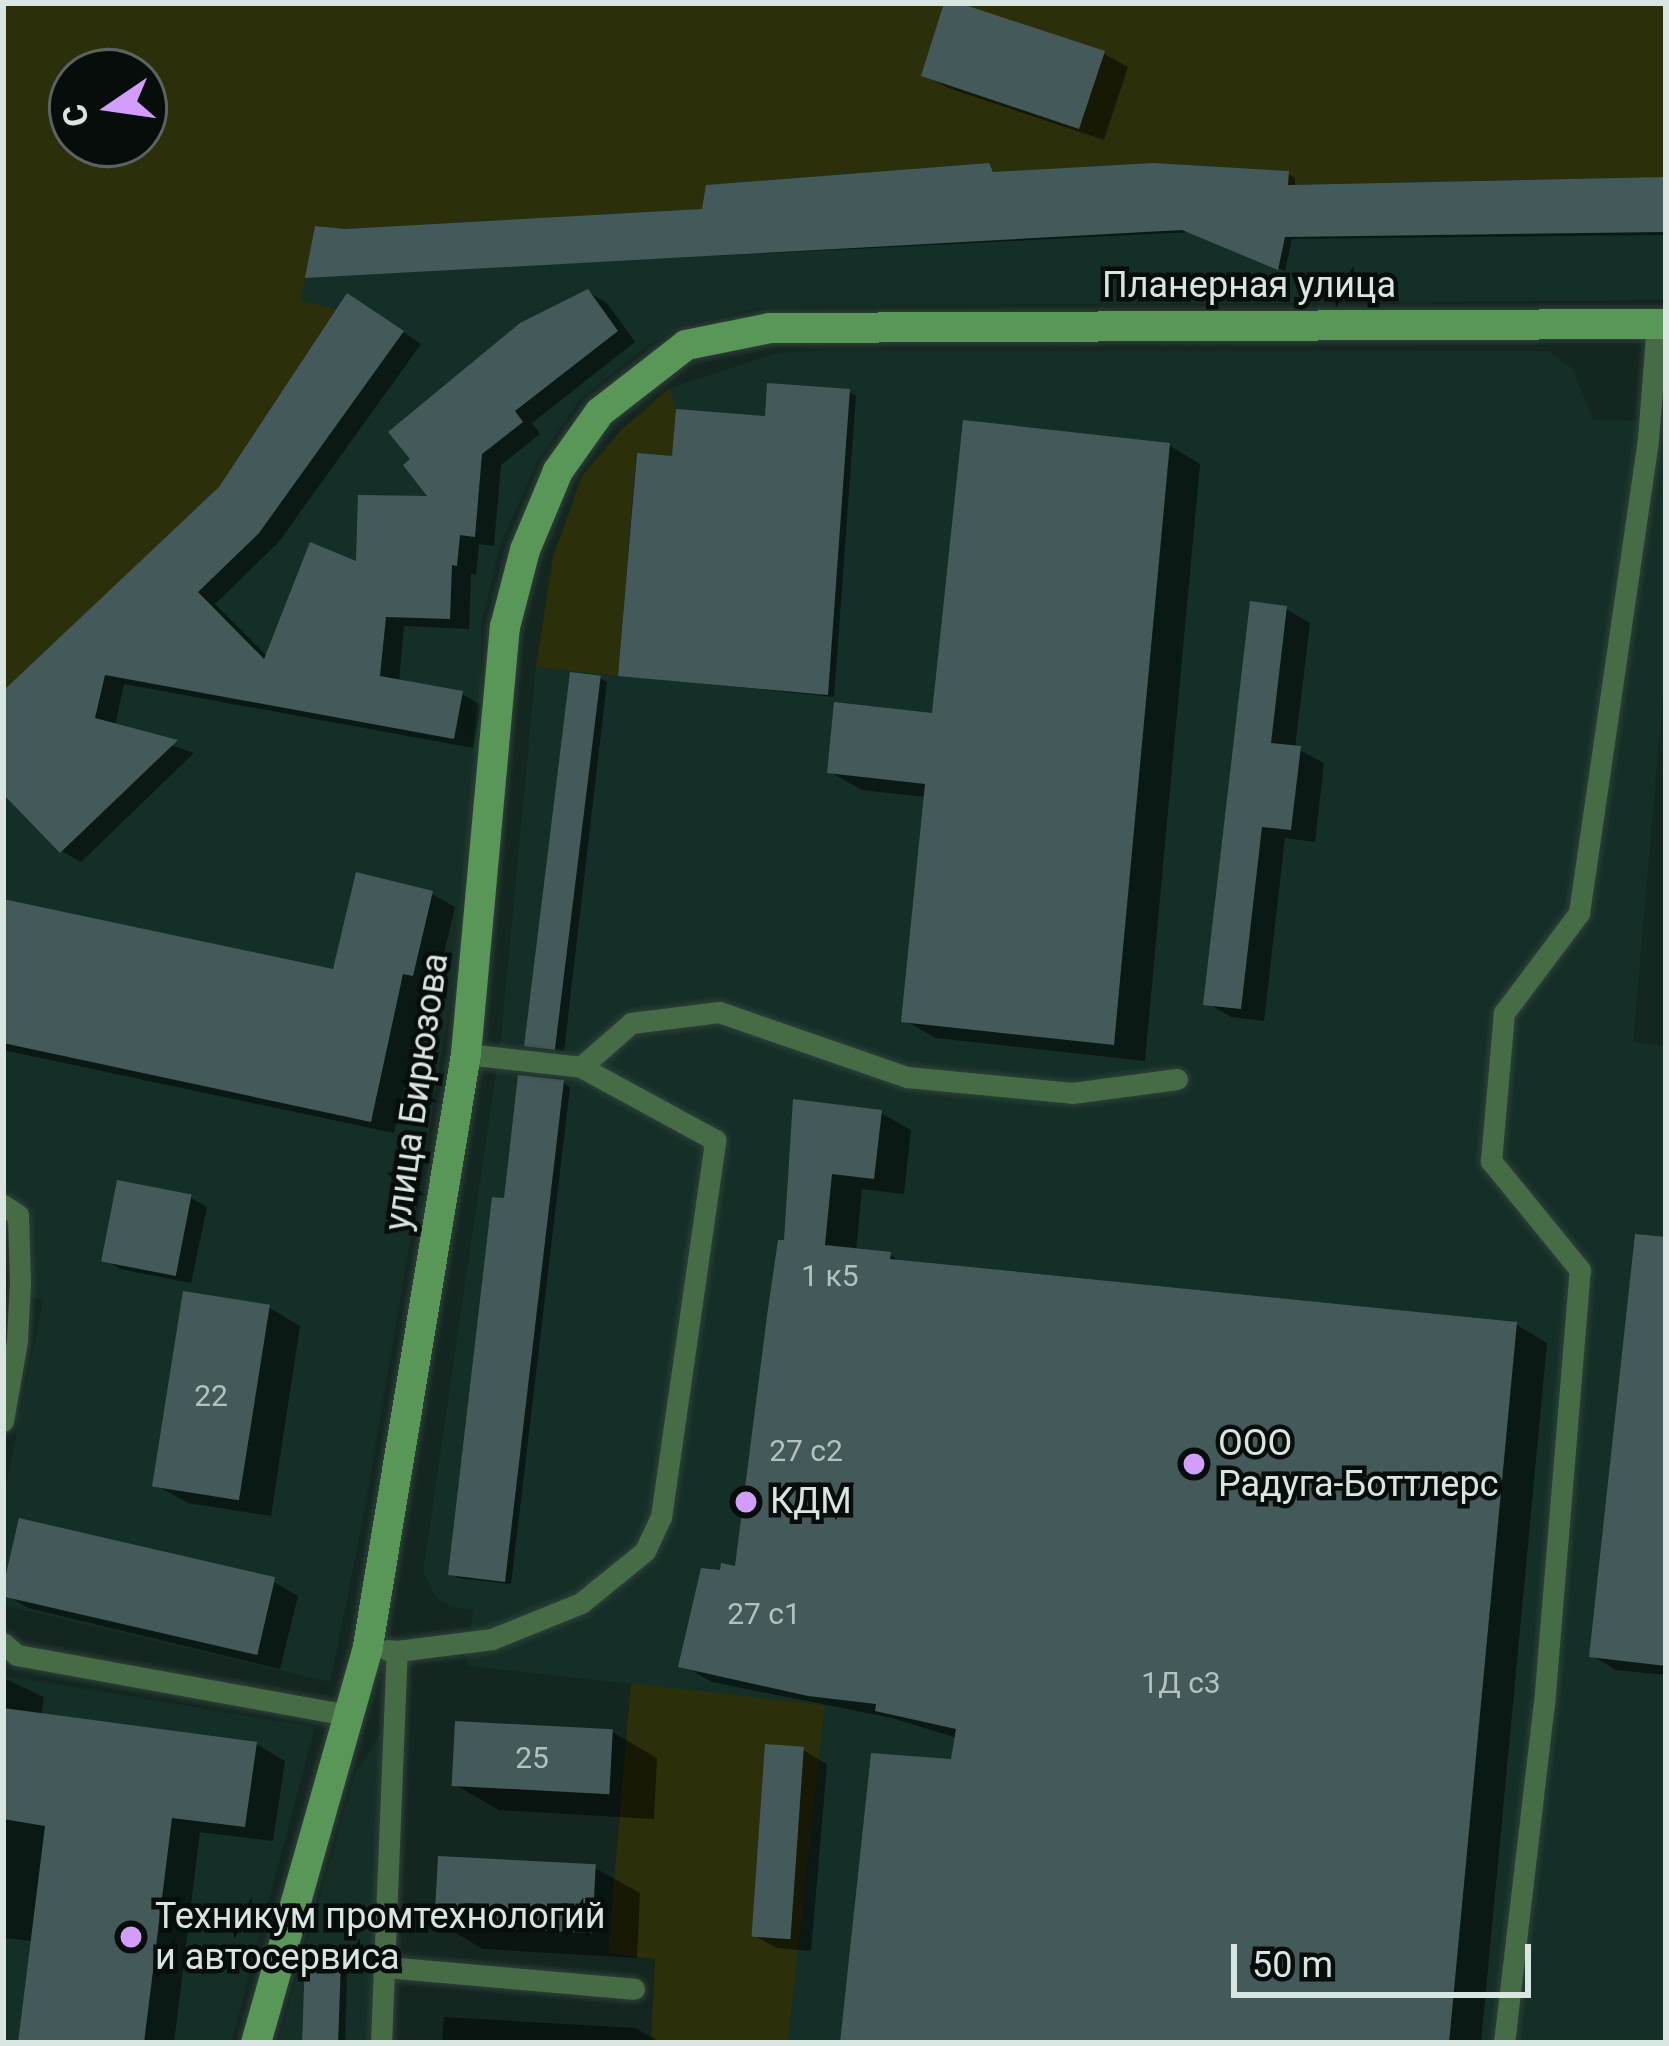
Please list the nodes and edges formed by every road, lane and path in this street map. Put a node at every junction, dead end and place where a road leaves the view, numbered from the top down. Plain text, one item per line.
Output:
1 (1662, 324) edge
2 (832, 326) joint
3 (466, 1054) junction
4 (581, 1067) junction
5 (1177, 1079) dead end
6 (3, 1204) edge
7 (3, 1421) edge
8 (3, 1643) edge
9 (382, 1649) junction
10 (348, 1714) junction
11 (386, 1966) junction
12 (634, 1989) dead end
13 (256, 2043) edge
14 (381, 2043) edge
15 (1504, 2043) edge

1 - 2 main road, Планерная улица
1 - 15 lane
2 - 3 main road, улица Бирюзова
3 - 4 lane
3 - 9 main road, улица Бирюзова
4 - 5 lane
4 - 9 lane
6 - 7 lane
8 - 10 lane
9 - 10 main road, улица Бирюзова
9 - 11 lane
10 - 13 main road, улица Бирюзова
11 - 12 lane
11 - 14 lane

